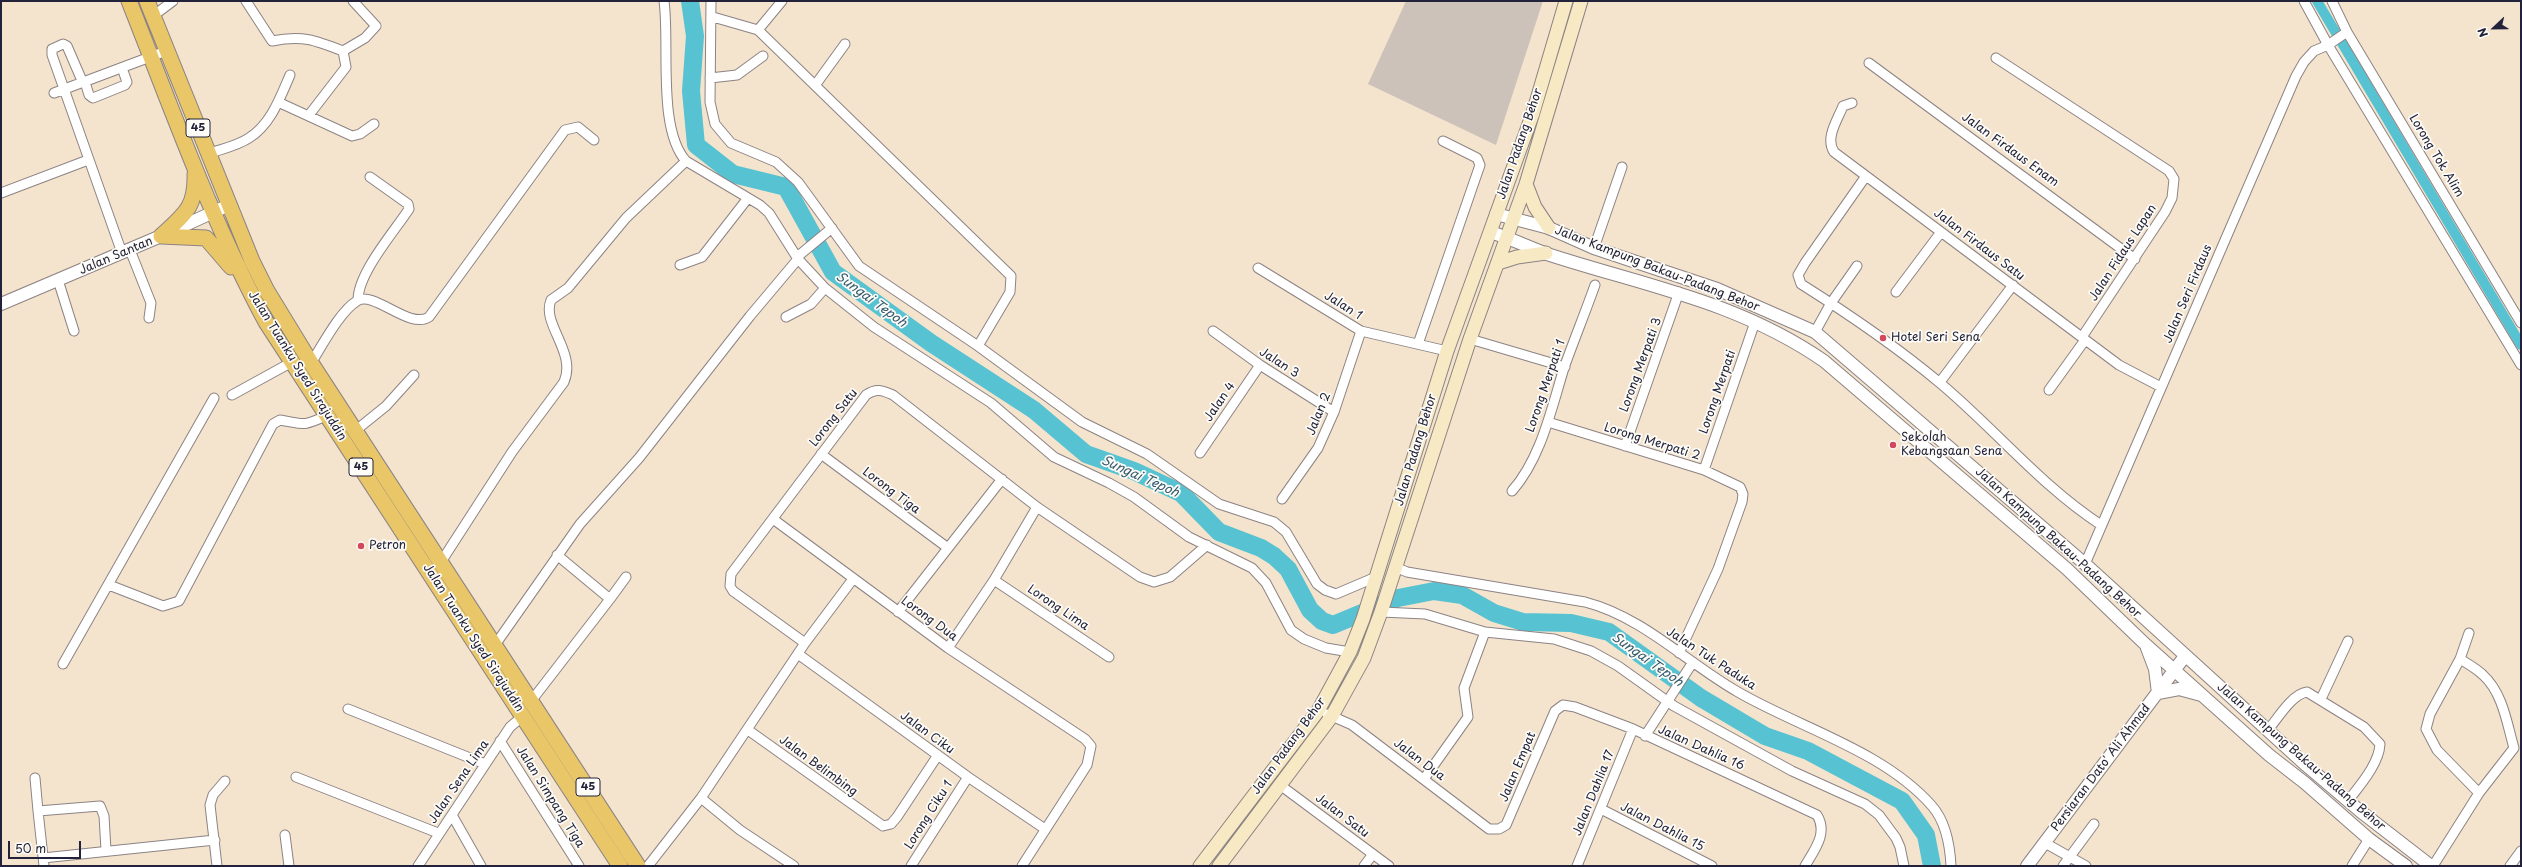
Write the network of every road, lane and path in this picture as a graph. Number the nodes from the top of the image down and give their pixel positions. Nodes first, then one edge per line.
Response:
1 (129, 1) edge
2 (147, 1) edge
3 (173, 1) edge
4 (246, 1) edge
5 (353, 1) edge
6 (664, 1) edge
7 (711, 1) edge
8 (782, 1) edge
9 (1566, 1) edge
10 (1581, 1) edge
11 (2304, 1) edge
12 (2332, 1) edge
13 (153, 16) junction
14 (712, 17) junction
15 (758, 30) junction
16 (2346, 33) junction
17 (845, 44) dead end
18 (2329, 45) junction
19 (166, 51) junction
20 (343, 51) junction
21 (764, 56) dead end
22 (151, 57) junction
23 (1996, 58) dead end
24 (1869, 62) dead end
25 (122, 68) junction
26 (290, 75) dead end
27 (710, 78) junction
28 (84, 82) junction
29 (816, 84) junction
30 (65, 90) junction
31 (54, 93) dead end
32 (278, 102) junction
33 (1852, 103) dead end
34 (309, 115) junction
35 (374, 124) dead end
36 (594, 140) dead end
37 (1443, 141) dead end
38 (208, 154) junction
39 (88, 160) junction
40 (686, 161) junction
41 (194, 164) junction
42 (1622, 167) dead end
43 (1866, 176) junction
44 (370, 177) dead end
45 (1526, 184) junction
46 (1, 193) edge
47 (748, 198) junction
48 (229, 205) junction
49 (213, 212) junction
50 (1496, 214) junction
51 (1513, 219) junction
52 (832, 228) junction
53 (1549, 228) junction
54 (1490, 232) junction
55 (1941, 232) junction
56 (161, 236) junction
57 (1507, 237) junction
58 (1594, 248) junction
59 (126, 251) junction
60 (1546, 253) junction
61 (799, 256) junction
62 (2135, 259) junction
63 (1498, 263) junction
64 (680, 265) dead end
65 (1857, 266) dead end
66 (1258, 268) dead end
67 (58, 280) junction
68 (244, 281) junction
69 (1595, 285) dead end
70 (2012, 285) junction
71 (826, 288) junction
72 (1679, 292) junction
73 (1896, 292) dead end
74 (358, 300) junction
75 (1831, 303) junction
76 (1, 304) edge
77 (786, 317) dead end
78 (149, 318) dead end
79 (1755, 322) junction
80 (2521, 323) edge
81 (74, 331) dead end
82 (1212, 331) dead end
83 (1361, 331) junction
84 (1815, 332) junction
85 (2083, 338) junction
86 (1470, 339) junction
87 (1418, 344) junction
88 (978, 346) junction
89 (2516, 348) edge
90 (1447, 351) junction
91 (292, 362) junction
92 (311, 363) junction
93 (1260, 365) junction
94 (2521, 365) edge
95 (1565, 367) junction
96 (414, 375) dead end
97 (1940, 382) junction
98 (2161, 387) junction
99 (2049, 390) dead end
100 (232, 395) dead end
101 (214, 398) dead end
102 (1334, 412) junction
103 (326, 416) junction
104 (1548, 422) junction
105 (355, 432) junction
106 (1625, 446) junction
107 (1200, 453) dead end
108 (821, 454) junction
109 (1704, 470) junction
110 (376, 476) junction
111 (1002, 479) junction
112 (1512, 492) dead end
113 (1282, 499) dead end
114 (1038, 507) junction
115 (773, 519) junction
116 (2101, 525) junction
117 (1207, 545) junction
118 (948, 548) junction
119 (557, 555) junction
120 (441, 562) junction
121 (2085, 564) junction
122 (1394, 571) junction
123 (626, 577) dead end
124 (853, 579) junction
125 (994, 580) junction
126 (1375, 582) junction
127 (109, 585) junction
128 (610, 598) junction
129 (898, 612) junction
130 (1381, 612) junction
131 (1485, 632) junction
132 (2469, 633) dead end
133 (2348, 641) dead end
134 (805, 643) junction
135 (2145, 644) junction
136 (495, 645) junction
137 (948, 648) junction
138 (1350, 652) junction
139 (1679, 653) junction
140 (798, 654) junction
141 (2185, 656) junction
142 (1109, 657) dead end
143 (2460, 659) junction
144 (1693, 662) junction
145 (64, 664) dead end
146 (2174, 670) junction
147 (2158, 693) junction
148 (2204, 696) junction
149 (2321, 699) junction
150 (1666, 702) junction
151 (534, 704) junction
152 (1563, 705) joint
153 (348, 709) dead end
154 (1318, 711) junction
155 (524, 716) junction
156 (1332, 716) junction
157 (1633, 729) junction
158 (748, 730) junction
159 (2268, 730) junction
160 (1645, 736) junction
161 (500, 741) junction
162 (938, 755) junction
163 (486, 764) junction
164 (296, 777) dead end
165 (968, 777) junction
166 (35, 778) dead end
167 (1424, 779) junction
168 (225, 781) dead end
169 (1280, 785) junction
170 (2479, 792) junction
171 (701, 798) junction
172 (2348, 801) junction
173 (1601, 809) junction
174 (38, 811) junction
175 (452, 815) junction
176 (2094, 824) dead end
177 (1044, 829) junction
178 (1489, 829) joint
179 (438, 833) junction
180 (285, 835) dead end
181 (2369, 839) junction
182 (215, 840) junction
183 (2045, 843) junction
184 (106, 850) junction
185 (2521, 851) edge
186 (1373, 854) junction
187 (2069, 857) junction
188 (43, 862) edge
189 (653, 864) edge
190 (218, 866) edge
191 (289, 866) edge
192 (418, 866) edge
193 (481, 866) edge
194 (579, 866) edge
195 (620, 866) edge
196 (638, 866) edge
197 (794, 866) edge
198 (911, 866) edge
199 (1022, 866) edge
200 (1200, 866) edge
201 (1219, 866) edge
202 (1364, 866) edge
203 (1389, 866) edge
204 (1577, 866) edge
205 (1712, 866) edge
206 (1805, 866) edge
207 (1904, 866) edge
208 (1951, 866) edge
209 (2027, 866) edge
210 (2063, 866) edge
211 (2086, 866) edge
212 (2352, 866) edge
213 (2406, 866) edge
214 (2432, 866) edge
215 (2510, 866) edge

1 - 22 highway, Jalan Tuanku Syed Sirajuddin / 45
2 - 13 highway, Jalan Tuanku Syed Sirajuddin / 45
3 - 13 street
4 - 20 street
5 - 20 street
6 - 40 street
7 - 14 street
8 - 15 street
9 - 50 main road, Jalan Padang Behor
10 - 45 main road, Jalan Padang Behor
11 - 18 street
12 - 16 street, Lorong Tok Alim
13 - 19 highway, Jalan Tuanku Syed Sirajuddin / 45
14 - 15 street
14 - 27 street
15 - 29 street
16 - 18 street, Jalan Seri Firdaus
16 - 80 street, Lorong Tok Alim
17 - 29 street
18 - 89 street
18 - 98 street, Jalan Seri Firdaus
19 - 22 street
19 - 38 highway, Jalan Tuanku Syed Sirajuddin / 45
20 - 34 street
21 - 27 street
22 - 25 street
22 - 41 highway, Jalan Tuanku Syed Sirajuddin / 45
23 - 62 street, Jalan Fidaus Lapan
24 - 62 street, Jalan Firdaus Enam
25 - 28 street
25 - 28 street
26 - 32 street
27 - 52 street
28 - 30 street
28 - 30 street
29 - 88 street
30 - 31 street
30 - 39 street
32 - 34 street
32 - 38 street
33 - 43 street, Jalan Firdaus Satu
34 - 35 street
36 - 74 street
37 - 87 street
38 - 48 highway, Jalan Tuanku Syed Sirajuddin / 45
39 - 46 street
39 - 59 street
40 - 47 street
40 - 120 street
41 - 49 highway, Jalan Tuanku Syed Sirajuddin / 45
41 - 56 highway
42 - 58 street
43 - 55 street, Jalan Firdaus Satu
43 - 75 street
44 - 74 street
45 - 51 main road, Jalan Padang Behor
45 - 53 main road
47 - 61 street
47 - 64 street
48 - 49 street, Jalan Santan
48 - 92 highway, Jalan Tuanku Syed Sirajuddin / 45
49 - 56 street, Jalan Santan
49 - 68 highway, Jalan Tuanku Syed Sirajuddin / 45
50 - 51 street, Jalan Kampung Bakau-Padang Behor
50 - 54 main road, Jalan Padang Behor
51 - 53 street, Jalan Kampung Bakau-Padang Behor
51 - 57 main road, Jalan Padang Behor
52 - 61 street
52 - 88 street
53 - 58 street, Jalan Kampung Bakau-Padang Behor
54 - 57 street, Jalan Kampung Bakau-Padang Behor
54 - 90 main road, Jalan Padang Behor
55 - 70 street, Jalan Firdaus Satu
55 - 73 street
56 - 59 street, Jalan Santan
56 - 68 highway
57 - 60 street, Jalan Kampung Bakau-Padang Behor
57 - 63 main road, Jalan Padang Behor
58 - 84 street, Jalan Kampung Bakau-Padang Behor
59 - 67 street, Jalan Santan
59 - 78 street
60 - 63 main road
60 - 72 street, Jalan Kampung Bakau-Padang Behor
61 - 71 street
61 - 119 street
62 - 85 street, Jalan Fidaus Lapan
63 - 86 main road, Jalan Padang Behor
65 - 75 street
66 - 83 street, Jalan 1
67 - 76 street, Jalan Santan
67 - 81 street
68 - 91 highway, Jalan Tuanku Syed Sirajuddin / 45
69 - 95 street, Lorong Merpati 1
70 - 85 street, Jalan Firdaus Satu
70 - 97 street
71 - 77 street
71 - 117 street
72 - 79 street, Jalan Kampung Bakau-Padang Behor
72 - 106 street, Lorong Merpati 3
74 - 92 street
75 - 84 street
75 - 97 street
79 - 109 street, Lorong Merpati
79 - 135 street, Jalan Kampung Bakau-Padang Behor
82 - 93 street, Jalan 3
83 - 87 street, Jalan 1
83 - 102 street, Jalan 2
84 - 121 street, Jalan Kampung Bakau-Padang Behor
85 - 98 street, Jalan Firdaus Satu
85 - 99 street, Jalan Fidaus Lapan
86 - 95 street
86 - 122 main road, Jalan Padang Behor
87 - 90 street, Jalan 1
88 - 126 street
89 - 94 street
90 - 126 main road, Jalan Padang Behor
91 - 100 street
91 - 103 highway, Jalan Tuanku Syed Sirajuddin / 45
92 - 105 highway, Jalan Tuanku Syed Sirajuddin / 45
93 - 102 street, Jalan 3
93 - 107 street, Jalan 4
95 - 104 street, Lorong Merpati 1
96 - 105 street
97 - 116 street
98 - 116 street, Jalan Seri Firdaus
101 - 127 street
102 - 113 street, Jalan 2
103 - 110 highway, Jalan Tuanku Syed Sirajuddin / 45
103 - 127 street
104 - 106 street, Lorong Merpati 2
104 - 112 street, Lorong Merpati 1
105 - 110 highway, Jalan Tuanku Syed Sirajuddin / 45
106 - 109 street, Lorong Merpati 2
108 - 111 street, Lorong Satu
108 - 115 street, Lorong Satu
108 - 118 street, Lorong Tiga
109 - 139 street, Lorong Merpati 2
110 - 120 highway, Jalan Tuanku Syed Sirajuddin / 45
110 - 155 highway, Jalan Tuanku Syed Sirajuddin / 45
111 - 114 street, Lorong Satu
111 - 118 street
114 - 117 street, Lorong Satu
114 - 125 street
115 - 124 street, Lorong Dua
115 - 134 street, Lorong Satu
116 - 121 street, Jalan Seri Firdaus
117 - 138 street
118 - 129 street
119 - 128 street
119 - 136 street
120 - 136 highway, Jalan Tuanku Syed Sirajuddin / 45
121 - 141 street, Jalan Kampung Bakau-Padang Behor
122 - 130 main road, Jalan Padang Behor
122 - 139 street, Jalan Tuk Paduka
123 - 128 street
124 - 129 street, Lorong Dua
124 - 134 street
125 - 137 street
125 - 142 street, Lorong Lima
126 - 138 main road, Jalan Padang Behor
127 - 145 street
128 - 151 street
129 - 137 street, Lorong Dua
130 - 131 street
130 - 156 main road, Jalan Padang Behor
131 - 150 street
131 - 167 street
132 - 143 street
133 - 149 street
134 - 140 street
135 - 146 street, Jalan Kampung Bakau-Padang Behor
135 - 147 street
136 - 151 highway, Jalan Tuanku Syed Sirajuddin / 45
137 - 177 street, Lorong Dua
138 - 154 main road, Jalan Padang Behor
139 - 144 street, Jalan Tuk Paduka
140 - 158 street
140 - 162 street, Jalan Ciku
141 - 146 street, Persiaran Dato' Ali Ahmad
141 - 159 street, Jalan Kampung Bakau-Padang Behor
143 - 170 street
143 - 170 street
144 - 150 street
144 - 208 street, Jalan Tuk Paduka
146 - 147 street, Persiaran Dato' Ali Ahmad
146 - 148 street, Jalan Kampung Bakau-Padang Behor
147 - 148 street
147 - 183 street, Persiaran Dato' Ali Ahmad
148 - 181 street, Jalan Kampung Bakau-Padang Behor
149 - 159 street
149 - 172 street
150 - 160 street
150 - 207 street
151 - 155 highway
151 - 196 highway, Jalan Tuanku Syed Sirajuddin / 45
152 - 157 street, Jalan Dahlia 16
152 - 178 street, Jalan Empat
153 - 163 street
154 - 156 street, Jalan Dua
154 - 200 main road, Jalan Padang Behor
155 - 161 street, Jalan Sena Lima
155 - 195 highway, Jalan Tuanku Syed Sirajuddin / 45
156 - 167 street, Jalan Dua
156 - 169 main road, Jalan Padang Behor
157 - 160 street, Jalan Dahlia 16
157 - 173 street, Jalan Dahlia 17
158 - 162 street, Jalan Belimbing
158 - 171 street
159 - 172 street, Jalan Kampung Bakau-Padang Behor
160 - 206 street, Jalan Dahlia 16
161 - 163 street, Jalan Sena Lima
161 - 194 street, Jalan Simpang Tiga
162 - 165 street, Jalan Ciku
163 - 175 street, Jalan Sena Lima
164 - 179 street
165 - 177 street, Jalan Ciku
165 - 198 street, Lorong Ciku 1
166 - 174 street
167 - 178 street, Jalan Dua
168 - 182 street
169 - 186 street, Jalan Satu
169 - 201 main road, Jalan Padang Behor
170 - 214 street
171 - 189 street
171 - 197 street
172 - 214 street, Jalan Kampung Bakau-Padang Behor
173 - 204 street, Jalan Dahlia 17
173 - 205 street, Jalan Dahlia 15
174 - 184 street
174 - 188 street
175 - 179 street, Jalan Sena Lima
175 - 193 street
176 - 187 street
177 - 199 street
179 - 192 street, Jalan Sena Lima
180 - 191 street
181 - 212 street
181 - 213 street, Jalan Kampung Bakau-Padang Behor
182 - 184 street
182 - 190 street
183 - 187 street
183 - 209 street, Persiaran Dato' Ali Ahmad
184 - 188 street
185 - 215 street
186 - 202 street
186 - 203 street, Jalan Satu
187 - 210 street
187 - 211 street

